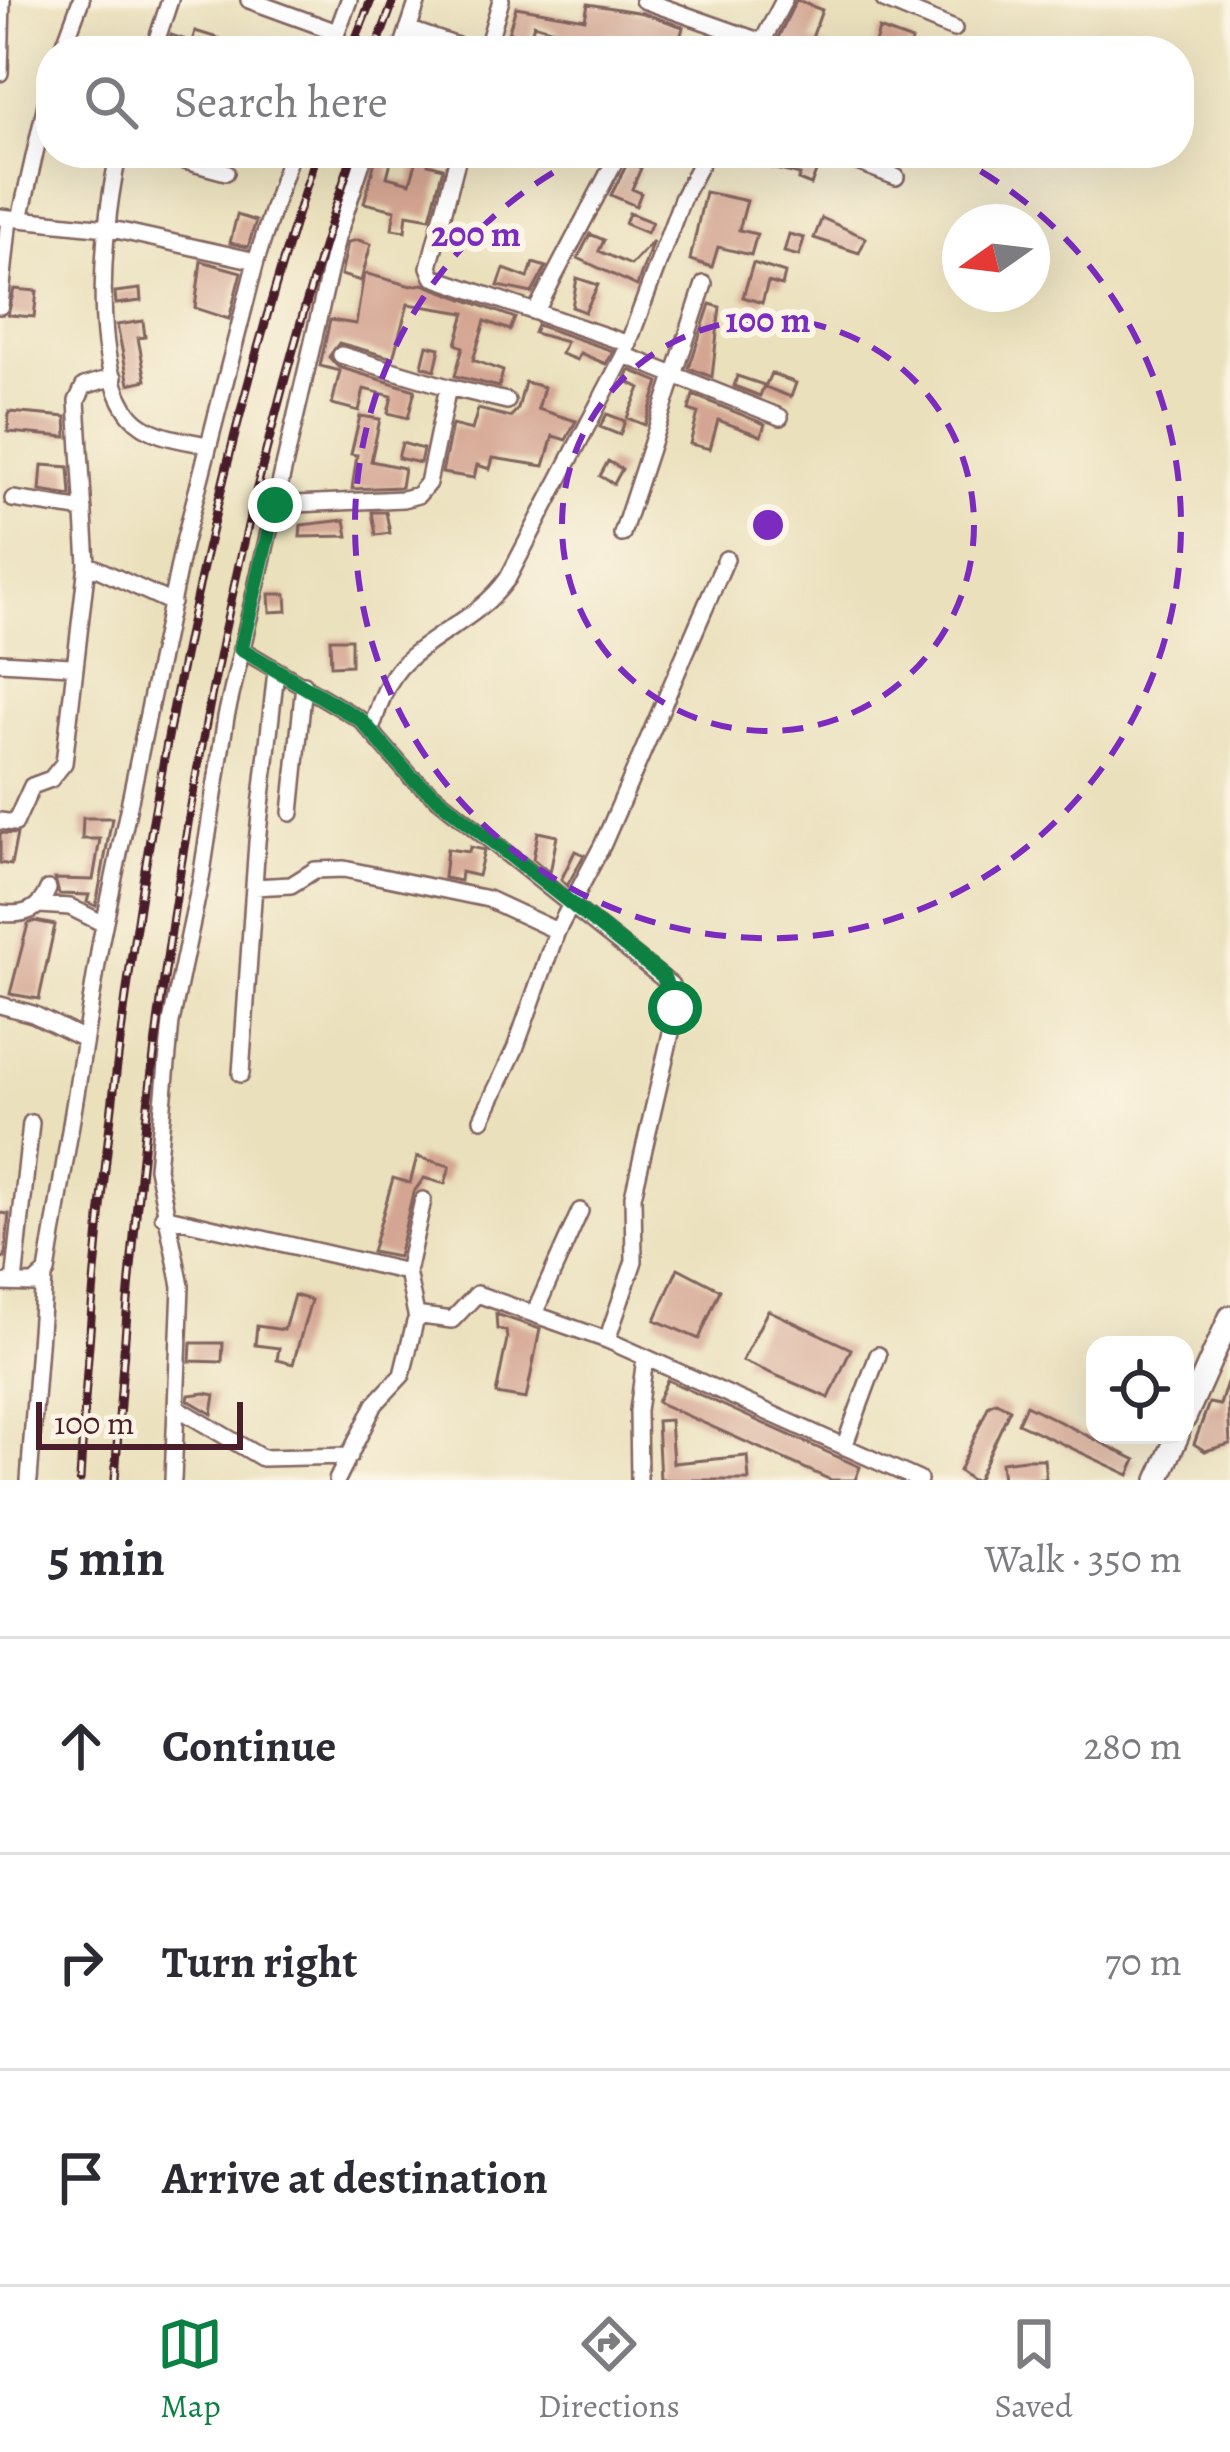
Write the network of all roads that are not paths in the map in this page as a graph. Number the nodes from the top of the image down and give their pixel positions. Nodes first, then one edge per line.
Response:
1 (2, 0) edge
2 (81, 0) edge
3 (170, 0) edge
4 (249, 0) edge
5 (349, 0) edge
6 (418, 0) edge
7 (501, 0) edge
8 (643, 0) edge
9 (784, 0) edge
10 (884, 0) edge
11 (408, 29) junction
12 (955, 29) dead end
13 (338, 32) junction
14 (68, 36) edge
15 (157, 36) edge
16 (336, 36) edge
17 (406, 36) edge
18 (428, 36) edge
19 (490, 36) edge
20 (735, 36) edge
21 (765, 36) edge
22 (0, 73) edge
23 (36, 132) edge
24 (117, 168) edge
25 (211, 168) edge
26 (286, 168) edge
27 (360, 168) edge
28 (455, 168) edge
29 (611, 168) edge
30 (698, 168) edge
31 (873, 168) edge
32 (226, 172) dead end
33 (896, 177) dead end
34 (10, 218) edge
35 (107, 228) junction
36 (256, 261) junction
37 (704, 284) dead end
38 (0, 306) edge
39 (536, 311) junction
40 (627, 350) junction
41 (341, 355) dead end
42 (114, 377) junction
43 (677, 379) junction
44 (448, 387) junction
45 (507, 401) dead end
46 (780, 417) dead end
47 (208, 445) junction
48 (13, 499) dead end
49 (275, 505) junction
50 (83, 510) junction
51 (622, 534) dead end
52 (727, 560) dead end
53 (87, 565) junction
54 (172, 603) junction
55 (241, 649) junction
56 (0, 662) edge
57 (71, 666) junction
58 (276, 671) junction
59 (304, 684) junction
60 (370, 730) junction
61 (291, 813) dead end
62 (0, 821) edge
63 (254, 887) junction
64 (48, 890) dead end
65 (572, 904) junction
66 (39, 905) junction
67 (0, 913) edge
68 (104, 924) junction
69 (556, 931) junction
70 (0, 1005) edge
71 (83, 1039) junction
72 (241, 1074) dead end
73 (482, 1119) dead end
74 (31, 1123) dead end
75 (423, 1200) dead end
76 (580, 1211) dead end
77 (163, 1216) junction
78 (407, 1272) junction
79 (44, 1278) junction
80 (7, 1283) edge
81 (534, 1314) junction
82 (1230, 1317) edge
83 (418, 1319) junction
84 (607, 1340) junction
85 (878, 1355) dead end
86 (645, 1358) junction
87 (1194, 1398) edge
88 (176, 1407) junction
89 (1174, 1444) edge
90 (844, 1447) junction
91 (350, 1456) junction
92 (29, 1480) edge
93 (172, 1480) edge
94 (337, 1480) edge
95 (639, 1480) edge
96 (919, 1480) edge
97 (1158, 1480) edge

1 - 22 street
2 - 14 street
3 - 15 street
4 - 13 street
5 - 13 street
6 - 11 street
7 - 19 street
8 - 20 street
9 - 21 street
10 - 12 street
11 - 17 street
11 - 18 street
13 - 16 street
23 - 34 street
24 - 35 street
25 - 32 street
26 - 36 street
27 - 49 street
28 - 39 street
29 - 39 street
30 - 40 street
31 - 33 street
34 - 35 street
34 - 38 street
35 - 36 street
35 - 42 street
36 - 47 street
37 - 43 street
39 - 40 street
40 - 43 street
40 - 60 street
41 - 44 street
42 - 47 street
42 - 50 street
43 - 46 street
43 - 51 street
44 - 45 street
44 - 49 street
47 - 54 street
48 - 50 street
49 - 55 street
50 - 53 street
52 - 65 street
53 - 54 street
53 - 57 street
54 - 68 street
55 - 58 street
55 - 77 street
56 - 57 street
57 - 62 street
58 - 59 street
58 - 63 street
59 - 60 street
59 - 61 street
60 - 65 street
63 - 69 street
63 - 72 street
64 - 66 street
65 - 69 street
65 - 84 street
66 - 67 street
66 - 68 street
68 - 71 street
69 - 73 street
70 - 71 street
71 - 79 street
74 - 80 street
75 - 78 street
76 - 81 street
77 - 78 street
77 - 88 street
78 - 83 street
79 - 80 street
79 - 92 street
81 - 83 street
81 - 84 street
82 - 87 street
83 - 91 street
84 - 86 street
85 - 90 street
86 - 90 street
86 - 95 street
88 - 91 street
88 - 93 street
89 - 97 street
90 - 96 street
91 - 94 street

